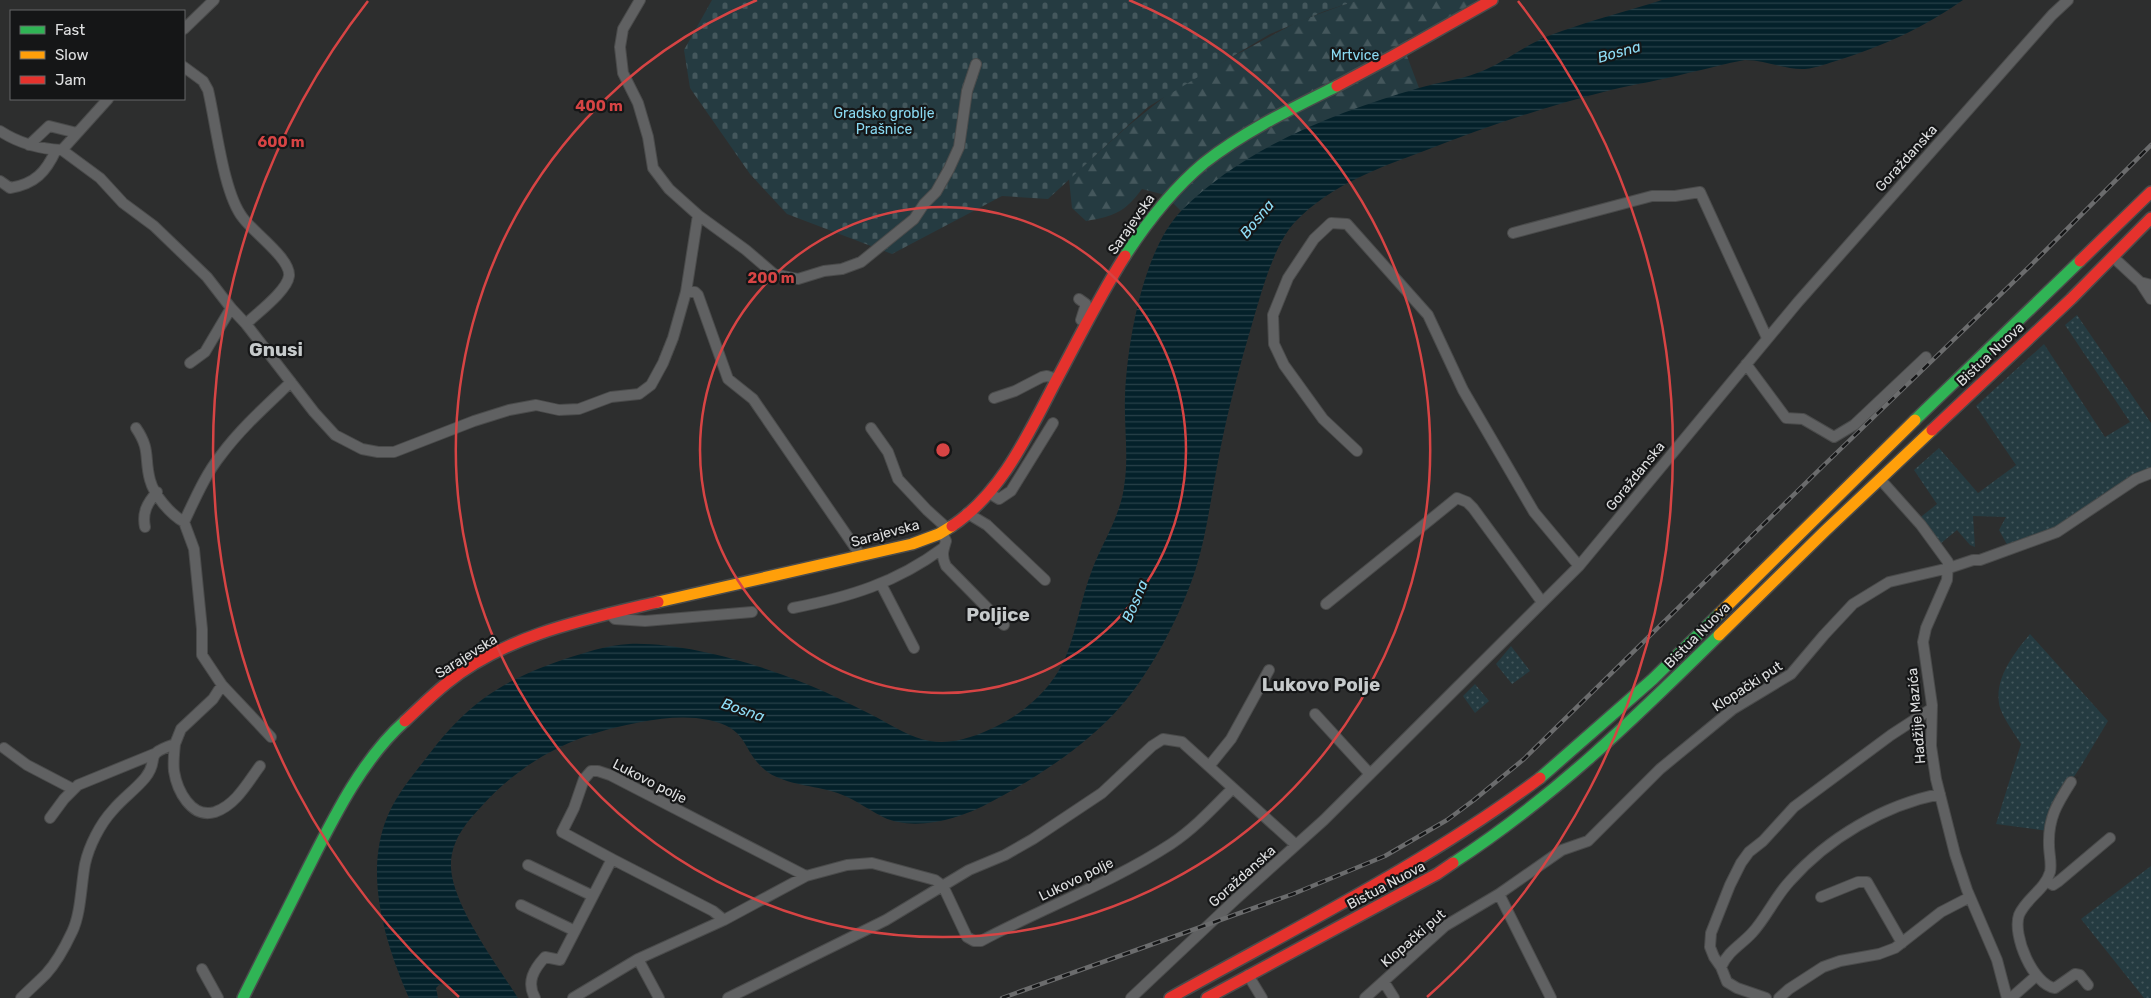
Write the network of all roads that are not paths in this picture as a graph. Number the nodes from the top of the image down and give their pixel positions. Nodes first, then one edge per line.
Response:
1 (214, 0) edge
2 (640, 0) edge
3 (1492, 0) edge
4 (2068, 0) edge
5 (185, 28) edge
6 (976, 64) dead end
7 (185, 69) edge
8 (107, 100) edge
9 (0, 132) edge
10 (77, 133) junction
11 (29, 145) junction
12 (59, 150) junction
13 (0, 181) edge
14 (2151, 192) edge
15 (698, 215) junction
16 (2151, 218) edge
17 (1513, 233) dead end
18 (2113, 257) junction
19 (2140, 282) junction
20 (2151, 285) edge
21 (686, 292) junction
22 (2151, 298) edge
23 (1079, 299) dead end
24 (231, 308) junction
25 (246, 324) junction
26 (1084, 329) junction
27 (1767, 338) junction
28 (1926, 357) dead end
29 (190, 362) dead end
30 (1746, 364) junction
31 (1057, 379) junction
32 (290, 382) junction
33 (994, 398) dead end
34 (1053, 423) dead end
35 (136, 428) dead end
36 (871, 428) dead end
37 (1356, 451) dead end
38 (2151, 473) edge
39 (1880, 479) junction
40 (157, 492) junction
41 (989, 493) junction
42 (967, 513) junction
43 (184, 522) junction
44 (145, 528) dead end
45 (945, 531) junction
46 (942, 548) junction
47 (861, 556) junction
48 (1579, 566) junction
49 (1949, 568) junction
50 (1045, 580) dead end
51 (880, 584) junction
52 (1542, 602) junction
53 (1326, 604) dead end
54 (793, 608) dead end
55 (752, 612) dead end
56 (609, 613) junction
57 (1004, 625) dead end
58 (914, 648) dead end
59 (1269, 670) dead end
60 (222, 685) junction
61 (1931, 709) junction
62 (1315, 714) dead end
63 (271, 737) dead end
64 (175, 744) junction
65 (4, 748) dead end
66 (154, 754) junction
67 (1210, 765) junction
68 (260, 766) dead end
69 (1370, 774) junction
70 (2071, 782) dead end
71 (1234, 788) junction
72 (73, 789) junction
73 (1940, 794) junction
74 (50, 818) dead end
75 (2110, 838) dead end
76 (1296, 845) junction
77 (612, 859) junction
78 (528, 865) dead end
79 (806, 876) junction
80 (2046, 881) junction
81 (943, 886) junction
82 (1499, 894) junction
83 (593, 896) junction
84 (1970, 897) junction
85 (1821, 898) dead end
86 (521, 904) dead end
87 (724, 920) junction
88 (575, 931) junction
89 (1902, 943) junction
90 (638, 960) junction
91 (1721, 967) junction
92 (202, 968) dead end
93 (1248, 976) junction
94 (2036, 976) junction
95 (1384, 982) junction
96 (2088, 985) dead end
97 (21, 998) edge
98 (218, 998) edge
99 (243, 998) edge
100 (535, 998) edge
101 (573, 998) edge
102 (659, 998) edge
103 (728, 998) edge
104 (1131, 998) edge
105 (1170, 998) edge
106 (1207, 998) edge
107 (1262, 998) edge
108 (1365, 998) edge
109 (1394, 998) edge
110 (1551, 998) edge
111 (1766, 998) edge
112 (1779, 998) edge
113 (2007, 998) edge
114 (2011, 998) edge

1 - 5 street
2 - 15 street
3 - 26 main road, Sarajevska
4 - 27 street, Goraždanska
6 - 15 street
7 - 25 street
8 - 10 street
9 - 11 street
10 - 11 street
10 - 12 street
11 - 12 street
12 - 13 street
12 - 24 street
14 - 105 main road
15 - 21 street
16 - 18 main road, Bistua Nuova
17 - 27 street
18 - 19 street
18 - 39 main road, Bistua Nuova
19 - 20 street
19 - 22 street
21 - 32 street
21 - 47 street
23 - 26 street
24 - 25 street
24 - 29 street
25 - 32 street
26 - 31 main road, Sarajevska
27 - 30 street, Goraždanska
28 - 30 street
30 - 48 street, Goraždanska
31 - 33 street
31 - 41 main road, Sarajevska
32 - 43 street
34 - 41 street
35 - 40 street
36 - 45 street
37 - 48 street
38 - 49 street, Klopački put
39 - 49 street
39 - 93 main road, Bistua Nuova
40 - 43 street
40 - 44 street
41 - 42 main road, Sarajevska
42 - 45 main road, Sarajevska
42 - 50 street
43 - 60 street
45 - 46 street
45 - 47 main road, Sarajevska
46 - 51 street
46 - 57 street
47 - 56 main road, Sarajevska
48 - 52 street, Goraždanska
49 - 61 street, Hadžije Mazića
49 - 82 street, Klopački put
51 - 54 street
51 - 58 street
52 - 53 street
52 - 69 street, Goraždanska
55 - 56 street
56 - 99 main road, Sarajevska
59 - 67 street
60 - 63 street
60 - 64 street
61 - 73 street, Hadžije Mazića
61 - 91 street
62 - 69 street
64 - 66 street
64 - 68 street
65 - 72 street
66 - 72 street
66 - 97 street
67 - 71 street
67 - 81 street
69 - 76 street, Goraždanska
70 - 80 street
71 - 76 street
71 - 81 street, Lukovo polje
72 - 74 street
73 - 84 street, Hadžije Mazića
73 - 91 street
75 - 80 street
76 - 104 street, Goraždanska
77 - 79 street, Lukovo polje
77 - 83 street
77 - 87 street, Lukovo polje
78 - 83 street
79 - 81 street
79 - 87 street
80 - 94 street
81 - 103 street
82 - 95 street, Klopački put
82 - 110 street
83 - 88 street
84 - 89 street
84 - 113 street, Hadžije Mazića
85 - 89 street
86 - 88 street
87 - 90 street
88 - 100 street
89 - 112 street
90 - 101 street
90 - 102 street
91 - 111 street
92 - 98 street
93 - 106 main road, Bistua Nuova
93 - 107 street
94 - 96 street
94 - 114 street
95 - 108 street, Klopački put
95 - 109 street

